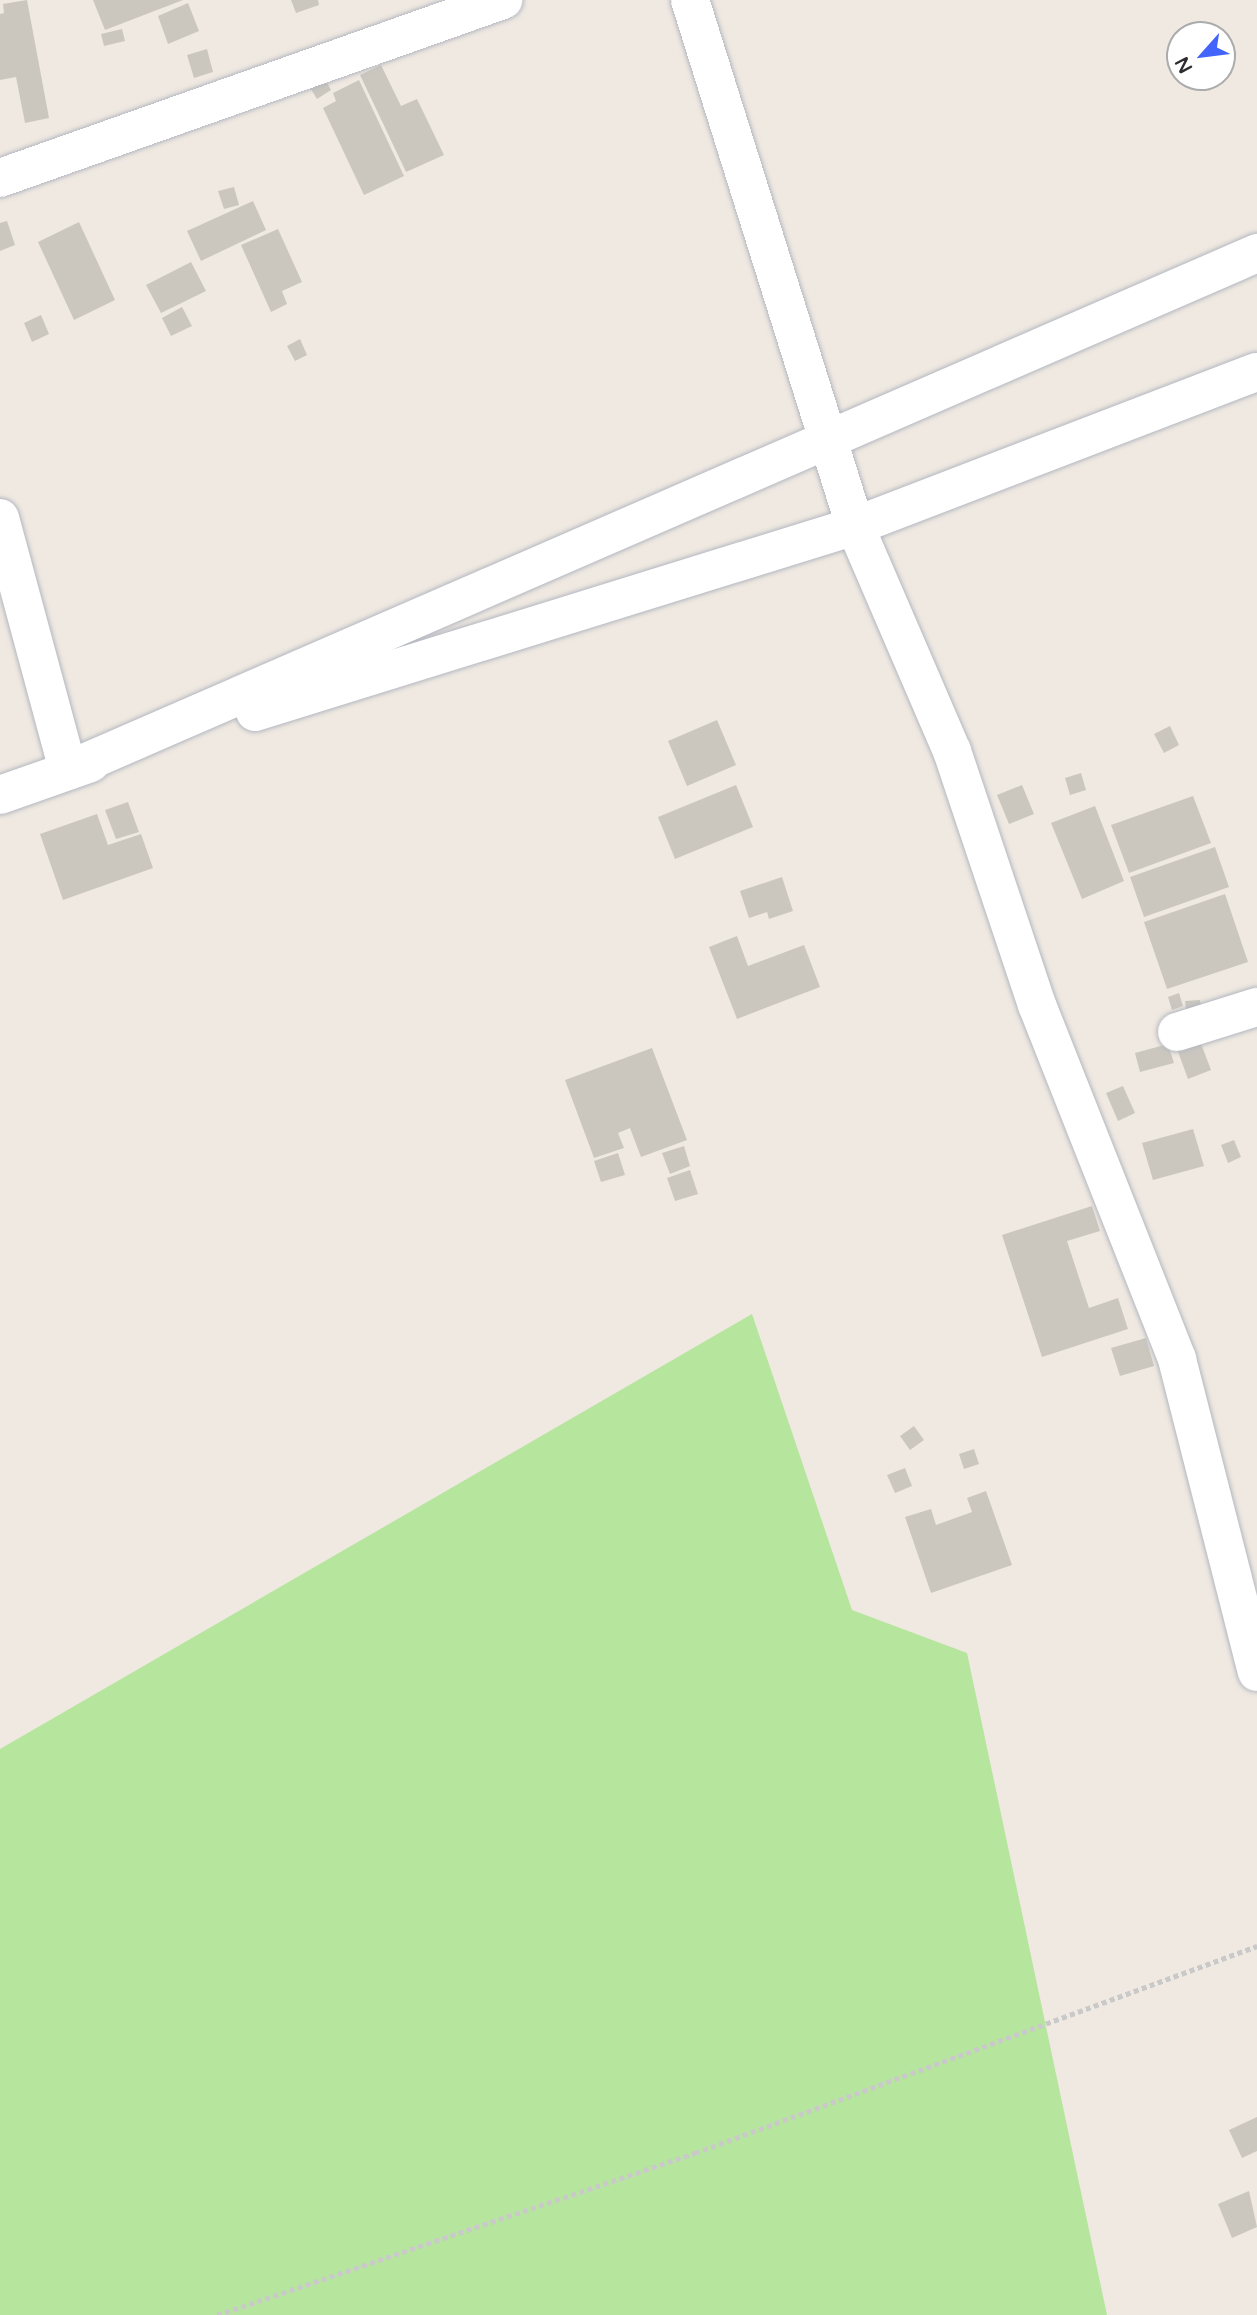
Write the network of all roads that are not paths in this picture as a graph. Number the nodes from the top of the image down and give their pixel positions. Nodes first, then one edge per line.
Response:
1 (503, 0) edge
2 (690, 0) edge
3 (0, 178) edge
4 (1257, 253) edge
5 (1257, 372) edge
6 (0, 518) edge
7 (855, 526) junction
8 (68, 770) junction
9 (0, 795) edge
10 (1257, 1007) edge
11 (1177, 1031) dead end
12 (1257, 1672) edge

1 - 3 street
2 - 7 street
4 - 8 street
5 - 7 street
6 - 8 street
7 - 8 street
7 - 12 street
8 - 9 street
10 - 11 street

